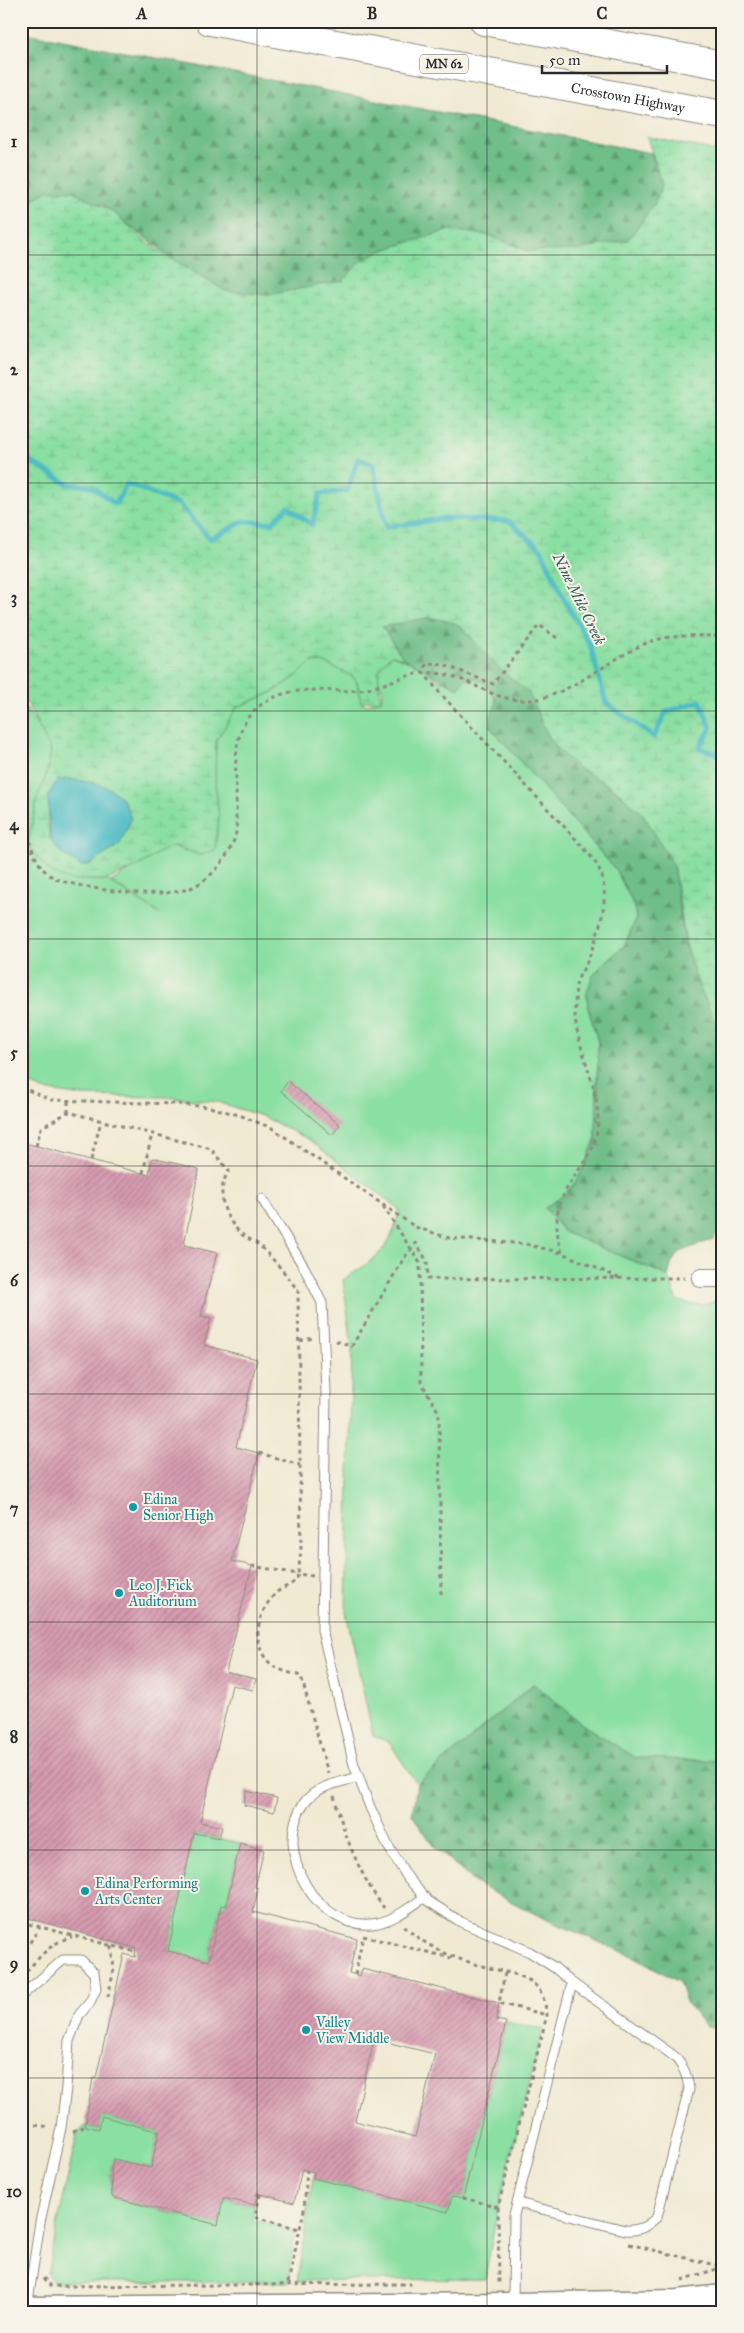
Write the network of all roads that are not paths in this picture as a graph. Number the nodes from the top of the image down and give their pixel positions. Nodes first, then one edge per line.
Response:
1 (210, 21) edge
2 (484, 21) edge
3 (552, 34) junction
4 (723, 50) edge
5 (723, 65) edge
6 (679, 107) junction
7 (723, 115) edge
8 (723, 120) edge
9 (262, 1199) dead end
10 (700, 1278) road end
11 (723, 1278) edge
12 (359, 1777) junction
13 (425, 1897) junction
14 (572, 1983) junction
15 (21, 1996) edge
16 (518, 2203) junction
17 (513, 2294) junction
18 (723, 2296) edge
19 (24, 2308) edge

1 - 6 highway, Crosstown Highway / MN 62
2 - 3 highway
3 - 4 highway
3 - 5 highway
6 - 7 highway, Crosstown Highway / MN 62
6 - 8 highway
9 - 12 lane
10 - 11 street
12 - 13 lane
12 - 13 lane
13 - 14 lane
14 - 16 lane
14 - 16 lane
15 - 19 lane
16 - 17 lane
17 - 18 street
17 - 19 street

